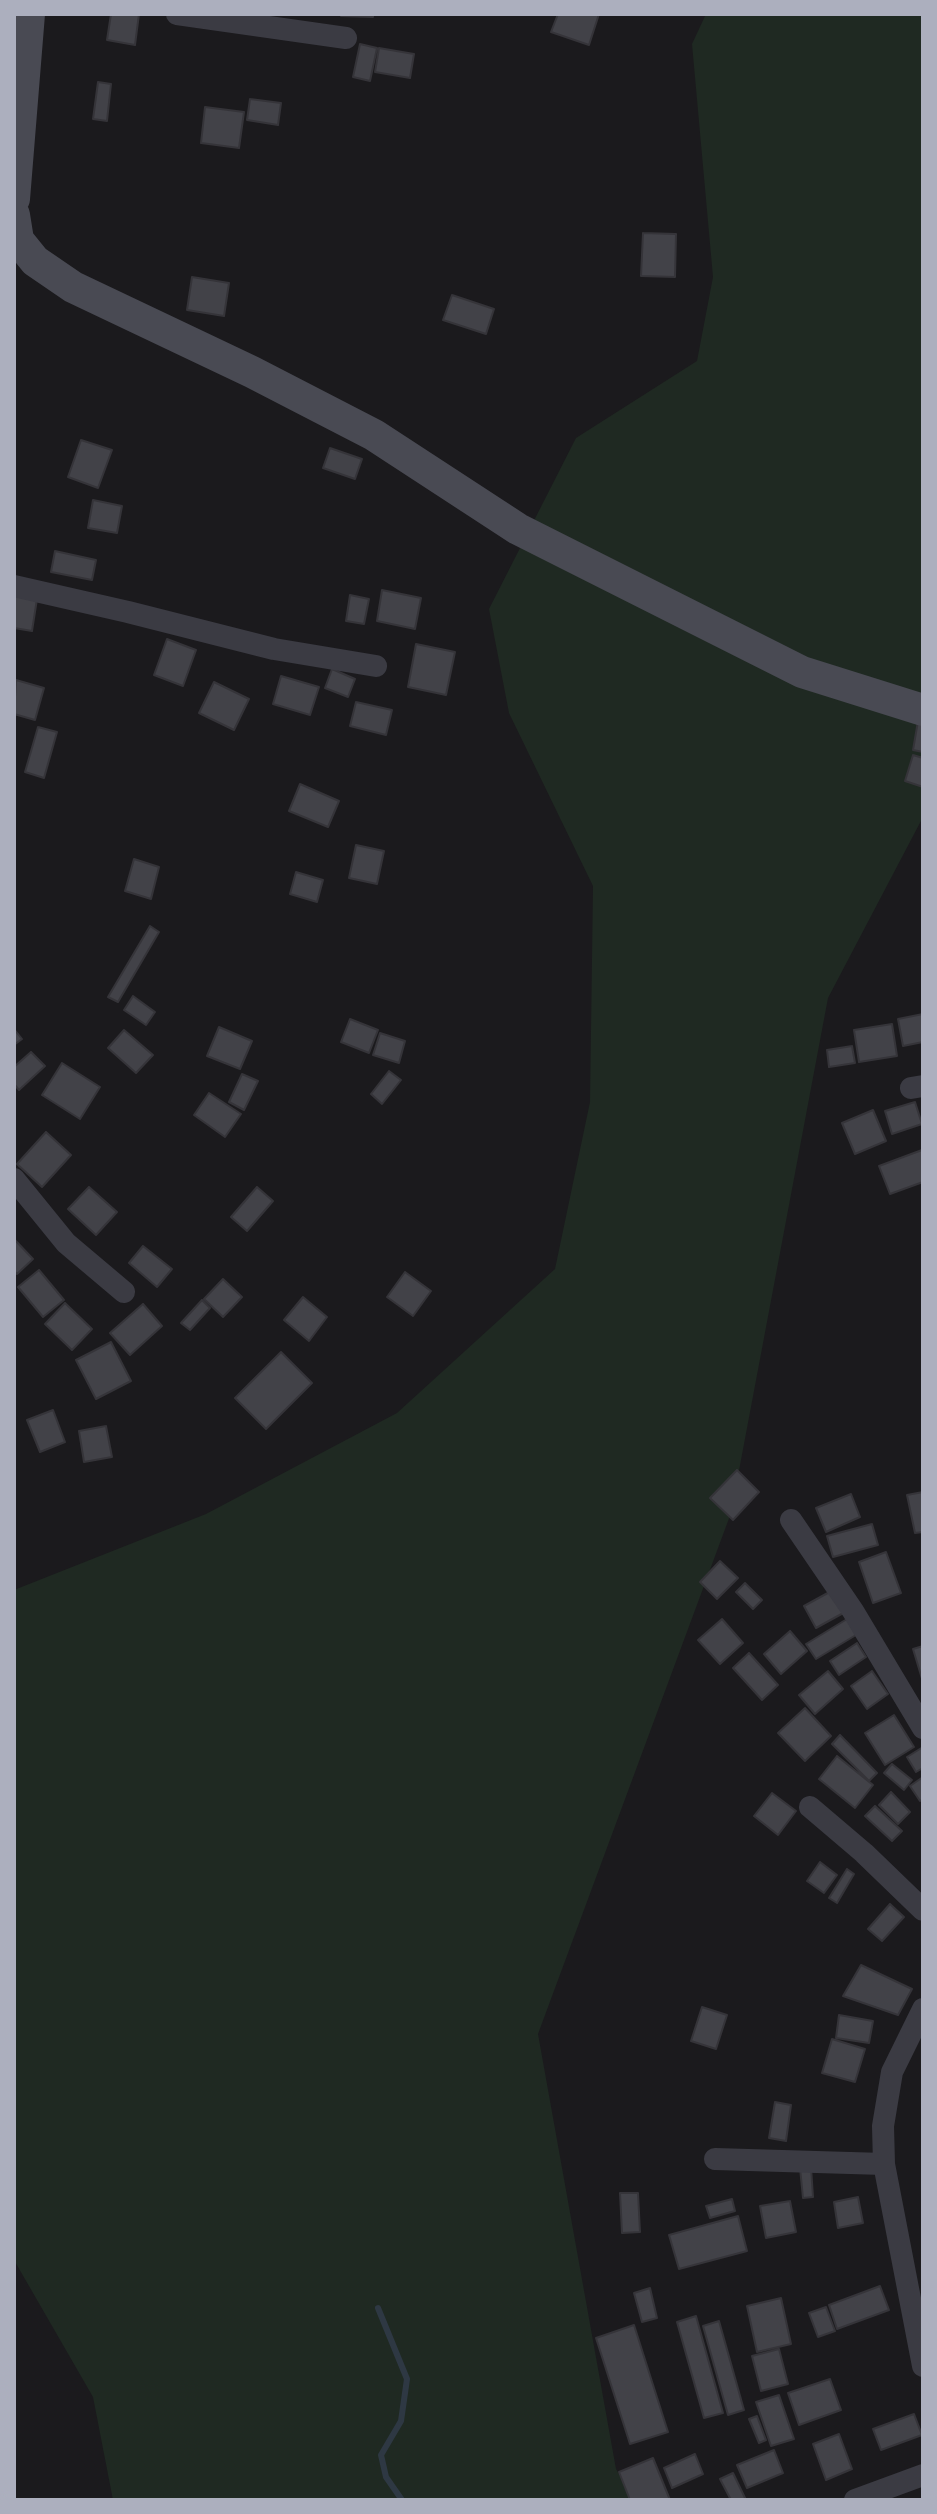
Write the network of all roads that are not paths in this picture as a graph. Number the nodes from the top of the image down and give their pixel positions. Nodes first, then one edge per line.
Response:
1 (29, 14) edge
2 (177, 14) edge
3 (346, 38) dead end
4 (14, 199) edge
5 (15, 235) edge
6 (14, 586) edge
7 (376, 666) dead end
8 (923, 710) edge
9 (14, 1179) edge
10 (124, 1292) dead end
11 (791, 1520) dead end
12 (923, 1728) edge
13 (810, 1807) dead end
14 (923, 1910) edge
15 (923, 2009) edge
16 (715, 2159) dead end
17 (884, 2164) junction
18 (923, 2366) edge
19 (923, 2475) edge
20 (855, 2500) edge

1 - 4 street
2 - 3 street
5 - 8 street
6 - 7 street
9 - 10 street
11 - 12 street
13 - 14 street
15 - 17 street
16 - 17 street
17 - 18 street
19 - 20 street

